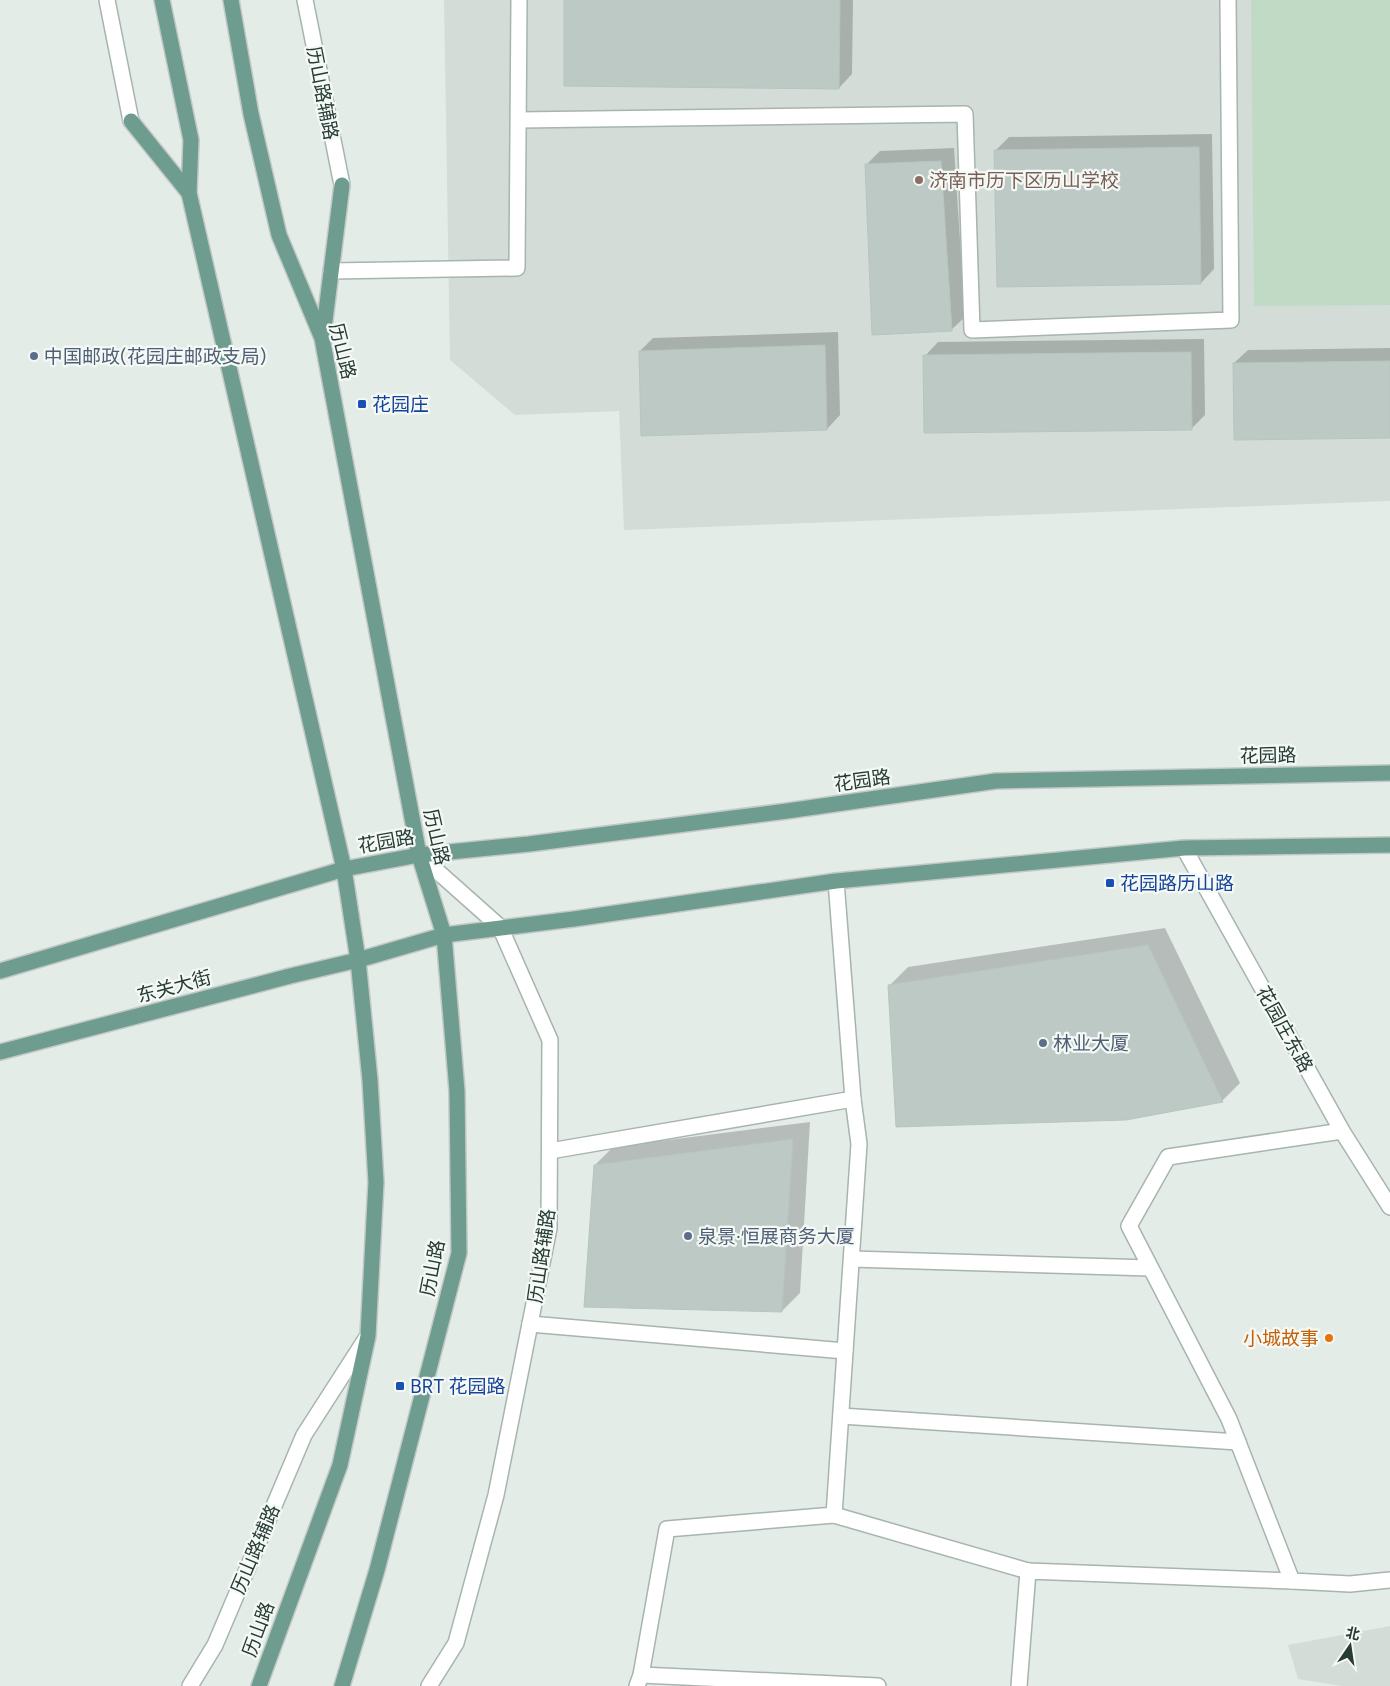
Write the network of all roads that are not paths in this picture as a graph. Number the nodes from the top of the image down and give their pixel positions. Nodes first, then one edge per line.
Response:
1 (107, 0) edge
2 (162, 0) edge
3 (231, 0) edge
4 (305, 0) edge
5 (519, 0) edge
6 (1228, 0) edge
7 (519, 120) junction
8 (132, 121) joint
9 (342, 185) joint
10 (189, 193) junction
11 (331, 271) junction
12 (322, 338) junction
13 (1390, 773) edge
14 (1390, 845) edge
15 (1184, 848) junction
16 (419, 855) junction
17 (344, 869) junction
18 (836, 881) junction
19 (500, 928) junction
20 (444, 935) junction
21 (358, 960) junction
22 (0, 971) edge
23 (0, 1052) edge
24 (853, 1098) junction
25 (1342, 1131) junction
26 (550, 1151) junction
27 (1390, 1207) edge
28 (852, 1259) junction
29 (1150, 1268) junction
30 (530, 1324) junction
31 (368, 1336) junction
32 (845, 1351) junction
33 (841, 1416) junction
34 (1238, 1442) junction
35 (834, 1515) junction
36 (1028, 1571) junction
37 (1390, 1580) edge
38 (1292, 1581) junction
39 (639, 1680) edge
40 (190, 1686) edge
41 (258, 1686) edge
42 (342, 1686) edge
43 (429, 1686) edge
44 (878, 1686) edge
45 (1019, 1686) edge

1 - 8 street
2 - 10 main road, 历山路
3 - 12 main road, 历山路
4 - 9 street, 历山路辅路
5 - 7 street
6 - 7 street
7 - 11 street
8 - 10 main road
9 - 11 main road
10 - 17 main road, 历山路
11 - 12 main road
12 - 16 main road, 历山路
13 - 16 main road, 花园路
14 - 15 main road
15 - 18 main road
15 - 25 street, 花园庄东路
16 - 17 main road, 花园路
16 - 19 street, 历山路辅路
16 - 20 main road, 历山路
17 - 21 main road, 历山路
17 - 22 main road
18 - 19 main road
18 - 24 street
19 - 20 main road
19 - 26 street, 历山路辅路
20 - 21 main road
20 - 42 main road, 历山路
21 - 23 main road, 东关大街
21 - 31 main road, 历山路
24 - 26 street
24 - 28 street
25 - 27 street, 花园庄东路
25 - 29 street
26 - 30 street, 历山路辅路
28 - 29 street
28 - 32 street
29 - 34 street
30 - 32 street
30 - 43 street, 历山路辅路
31 - 40 street, 历山路辅路
31 - 41 main road, 历山路
32 - 33 street
33 - 34 street
33 - 35 street
34 - 38 street
35 - 36 street
35 - 39 street
36 - 38 street
36 - 45 street
37 - 38 street
39 - 44 street

